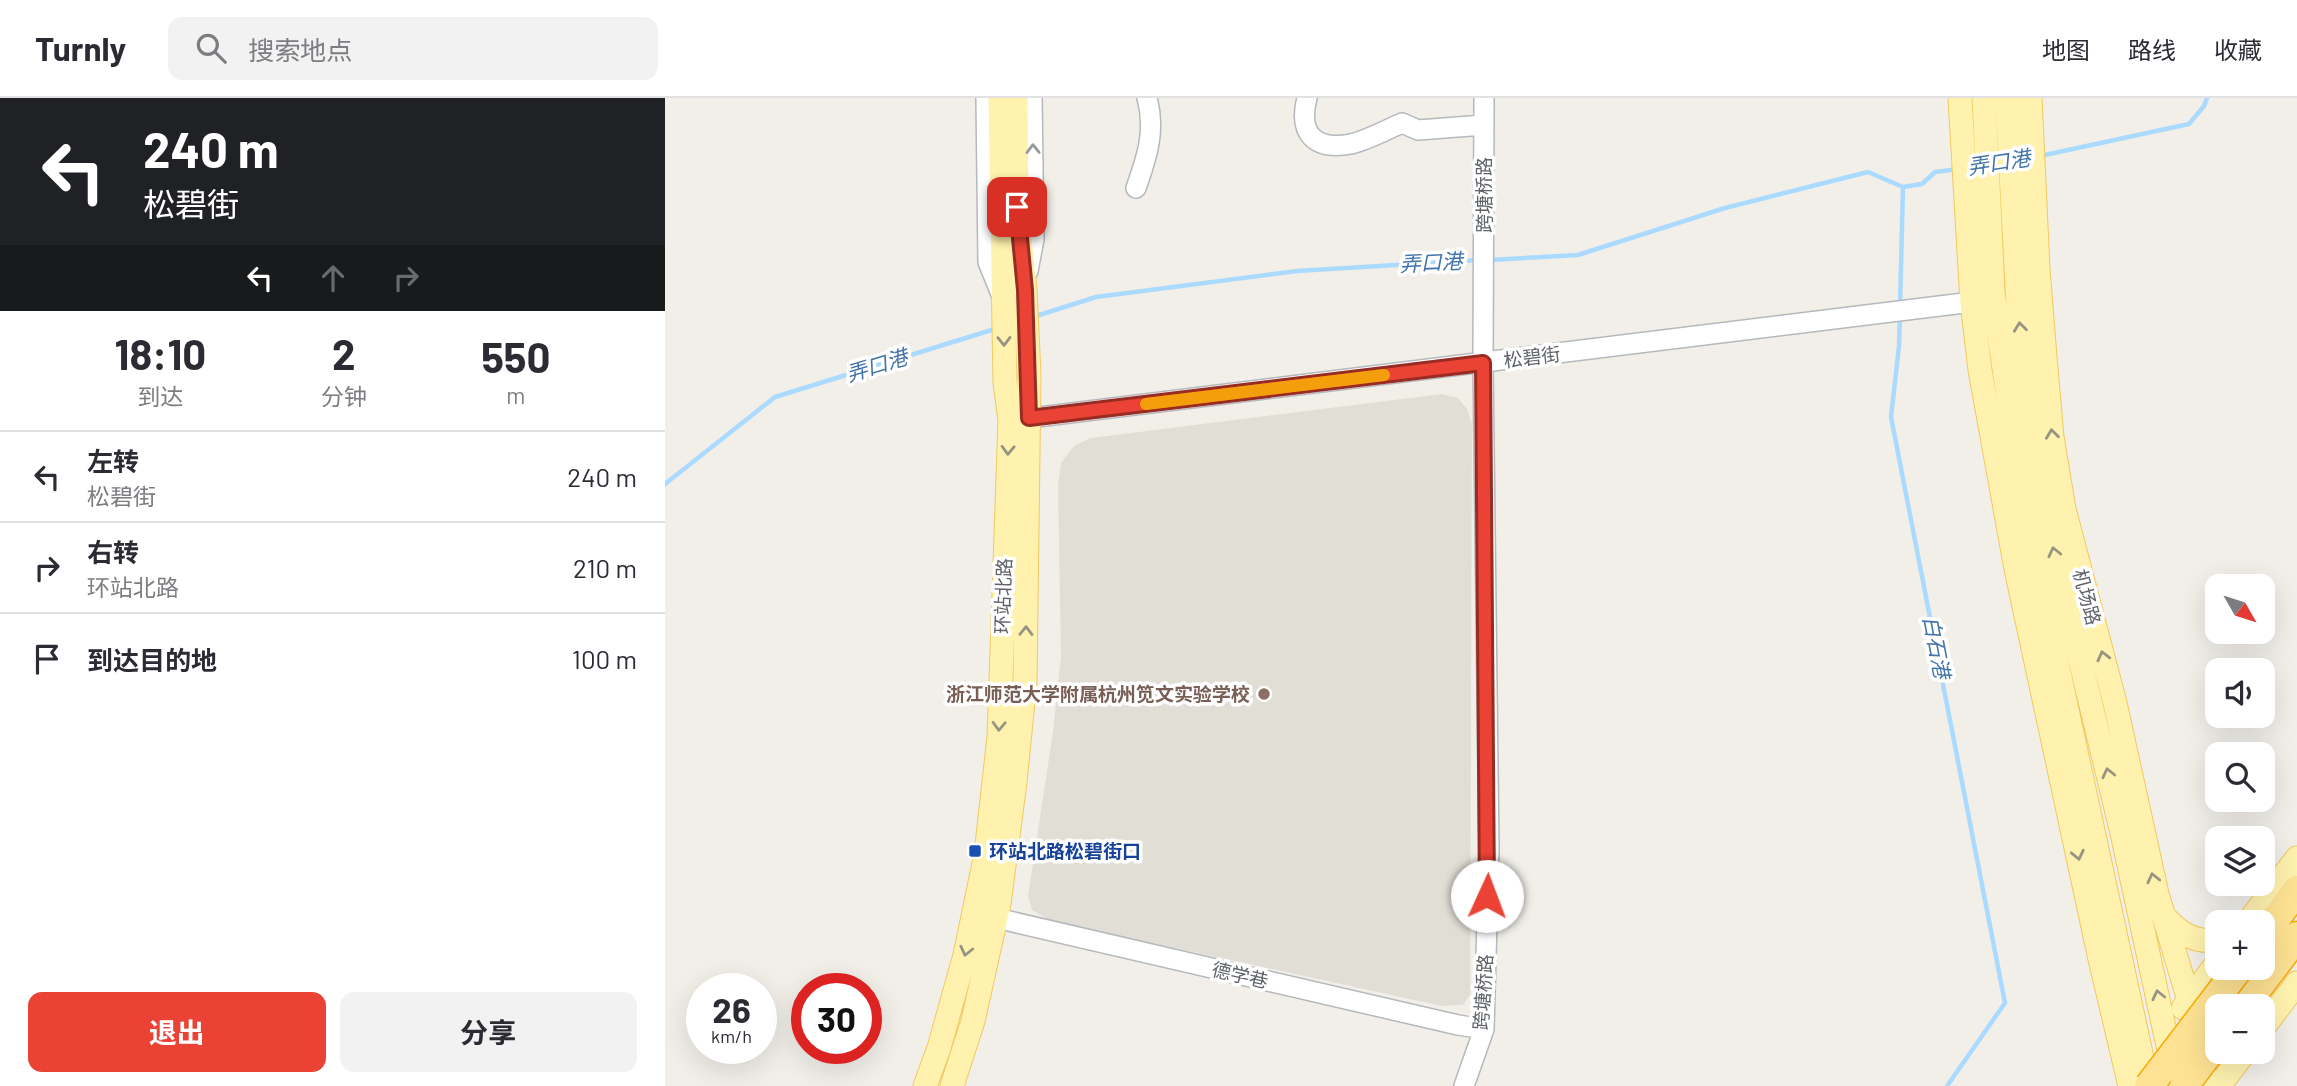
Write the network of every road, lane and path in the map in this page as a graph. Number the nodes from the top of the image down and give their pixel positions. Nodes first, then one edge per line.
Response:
1 (986, 98) edge
2 (1000, 98) edge
3 (1016, 98) edge
4 (1032, 98) edge
5 (1147, 98) edge
6 (1307, 98) edge
7 (1485, 98) edge
8 (1960, 98) edge
9 (1984, 98) edge
10 (2007, 98) edge
11 (2030, 98) edge
12 (1484, 125) junction
13 (2021, 131) junction
14 (1136, 188) dead end
15 (1989, 205) junction
16 (2027, 267) junction
17 (1025, 290) junction
18 (1003, 300) junction
19 (1972, 302) junction
20 (1483, 363) junction
21 (1019, 419) junction
22 (2056, 709) junction
23 (2135, 796) junction
24 (2122, 834) junction
25 (2297, 858) edge
26 (2297, 890) edge
27 (2257, 910) edge
28 (2164, 916) junction
29 (996, 918) junction
30 (2275, 920) edge
31 (2297, 936) edge
32 (2205, 940) edge
33 (2205, 979) edge
34 (2228, 980) edge
35 (2297, 983) edge
36 (2253, 994) edge
37 (2189, 1000) junction
38 (2275, 1012) edge
39 (1485, 1029) junction
40 (2166, 1030) junction
41 (2143, 1058) junction
42 (2205, 1058) edge
43 (2236, 1064) edge
44 (2136, 1084) edge
45 (925, 1086) edge
46 (952, 1086) edge
47 (1464, 1086) edge
48 (2175, 1086) edge
49 (2184, 1086) edge
50 (2207, 1086) edge
51 (2220, 1086) edge

1 - 18 street
2 - 18 main road, 环站北路
3 - 17 main road, 环站北路
17 -> 4 street
5 - 14 street
6 - 12 street
7 - 12 street, 跨塘桥路
8 - 15 main road, 机场路
9 - 15 main road, 机场路
10 - 13 main road, 机场路
11 - 13 main road, 机场路
12 - 20 street, 跨塘桥路
13 - 15 main road, 机场路
13 - 16 main road, 机场路
15 - 16 main road, 机场路
15 - 19 main road, 机场路
15 - 22 main road, 机场路
23 -> 16 main road, 机场路
24 -> 16 main road, 机场路
17 - 21 main road, 环站北路
18 -> 21 main road, 环站北路
19 - 20 street, 松碧街
19 - 22 main road, 机场路
20 - 21 street, 松碧街
20 - 39 street, 跨塘桥路
29 -> 21 main road, 环站北路
21 -> 45 main road, 环站北路
22 - 41 main road, 机场路
22 -> 44 main road, 机场路
23 - 24 main road
28 -> 23 main road, 机场路
40 -> 24 main road, 机场路
25 - 27 main road
26 - 30 highway
28 - 32 main road
28 - 37 main road, 机场路
29 - 39 street, 德学巷
29 - 46 main road, 环站北路
31 - 36 highway
33 - 37 main road
34 - 44 highway, bridge
35 - 38 main road
37 - 40 main road
37 - 50 main road, 机场路
39 - 47 street, 跨塘桥路
40 - 41 main road
40 - 48 main road, 机场路
41 - 44 main road, 机场路
42 - 49 highway, bridge
43 - 51 main road

